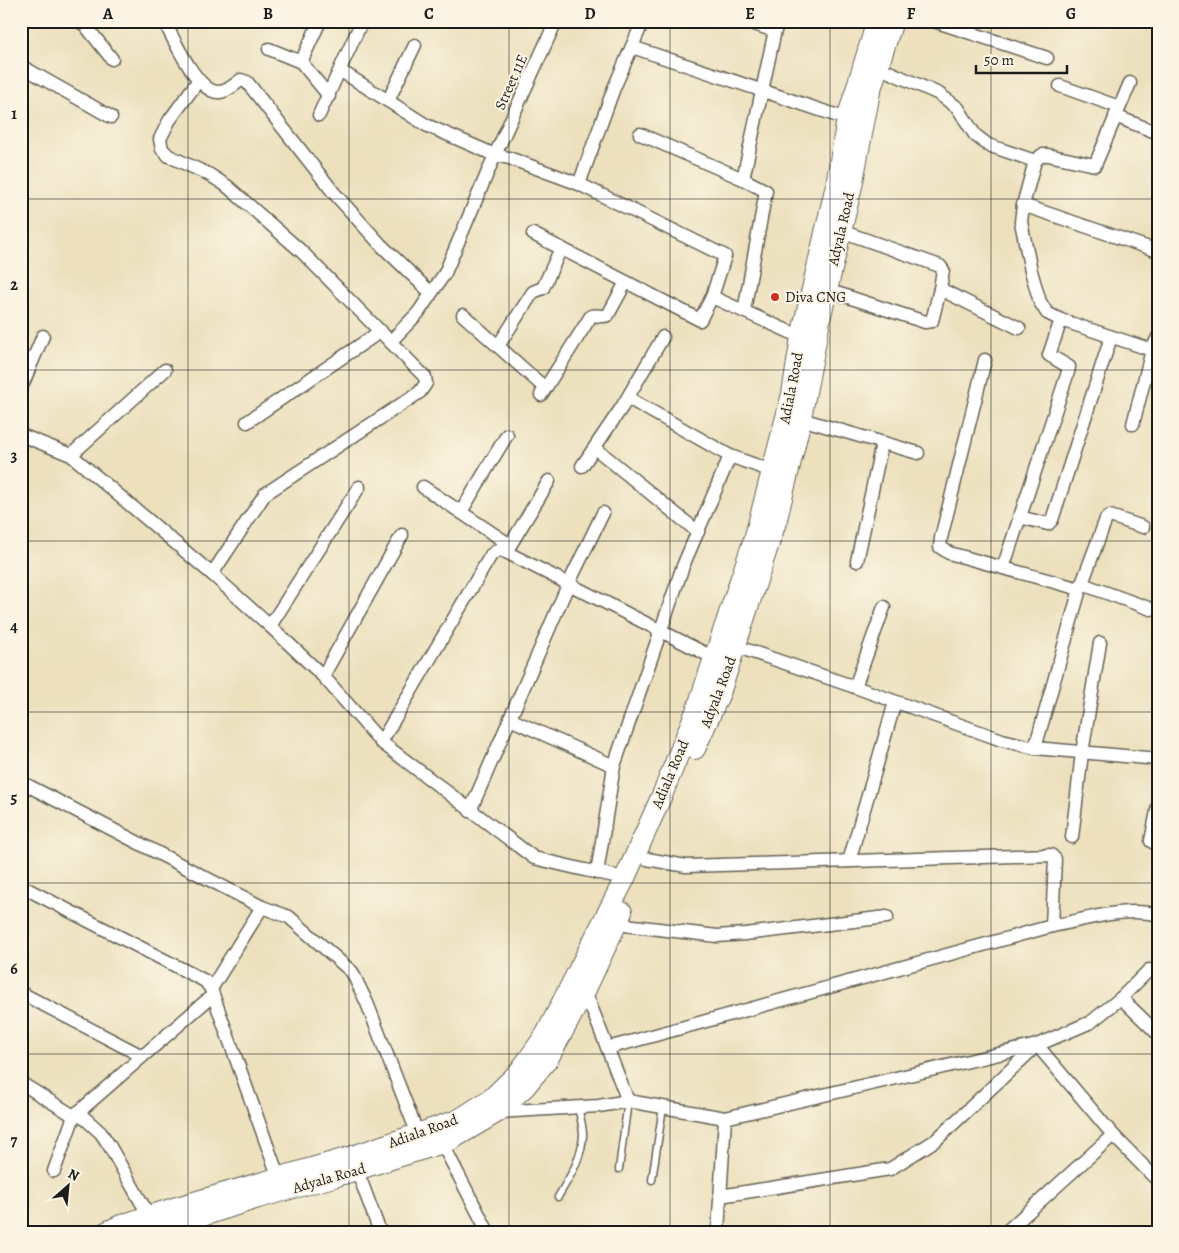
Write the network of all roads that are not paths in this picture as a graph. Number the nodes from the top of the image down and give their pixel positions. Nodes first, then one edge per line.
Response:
1 (78, 21) edge
2 (164, 21) edge
3 (320, 21) edge
4 (362, 21) edge
5 (556, 21) edge
6 (643, 21) edge
7 (745, 21) edge
8 (877, 21) edge
9 (892, 21) edge
10 (934, 21) edge
11 (776, 26) edge
12 (415, 45) dead end
13 (632, 47) junction
14 (269, 49) dead end
15 (1047, 58) dead end
16 (112, 59) dead end
17 (301, 62) junction
18 (22, 66) edge
19 (878, 67) junction
20 (341, 71) junction
21 (198, 81) junction
22 (1130, 83) dead end
23 (1060, 86) dead end
24 (762, 90) junction
25 (329, 96) junction
26 (388, 101) junction
27 (1117, 112) junction
28 (319, 115) dead end
29 (111, 117) dead end
30 (847, 119) junction
31 (1158, 133) edge
32 (640, 134) dead end
33 (494, 155) junction
34 (1035, 161) junction
35 (743, 179) junction
36 (579, 184) junction
37 (1023, 205) junction
38 (841, 231) junction
39 (533, 234) dead end
40 (561, 248) junction
41 (1158, 251) edge
42 (626, 282) junction
43 (940, 289) junction
44 (827, 290) junction
45 (432, 293) junction
46 (712, 297) junction
47 (744, 311) junction
48 (464, 315) dead end
49 (1061, 320) junction
50 (1019, 328) dead end
51 (381, 331) junction
52 (43, 336) dead end
53 (663, 337) dead end
54 (1111, 337) junction
55 (1158, 337) edge
56 (801, 338) junction
57 (391, 341) junction
58 (498, 346) junction
59 (1152, 350) junction
60 (985, 360) dead end
61 (165, 370) dead end
62 (21, 388) edge
63 (628, 398) junction
64 (800, 419) junction
65 (247, 422) dead end
66 (1133, 424) dead end
67 (507, 435) dead end
68 (21, 436) edge
69 (882, 443) junction
70 (595, 448) junction
71 (918, 453) dead end
72 (71, 455) junction
73 (730, 456) junction
74 (582, 466) dead end
75 (772, 471) junction
76 (548, 482) dead end
77 (359, 487) dead end
78 (423, 487) dead end
79 (461, 512) junction
80 (603, 513) dead end
81 (1019, 517) junction
82 (1143, 527) dead end
83 (698, 532) junction
84 (402, 535) dead end
85 (508, 549) junction
86 (856, 561) dead end
87 (1003, 568) junction
88 (212, 574) junction
89 (568, 584) junction
90 (1081, 587) junction
91 (884, 607) dead end
92 (1151, 609) dead end
93 (270, 626) junction
94 (662, 630) junction
95 (1100, 643) dead end
96 (736, 646) junction
97 (714, 658) junction
98 (323, 676) junction
99 (855, 687) junction
100 (895, 702) junction
101 (510, 720) junction
102 (381, 742) junction
103 (1035, 748) junction
104 (1082, 753) junction
105 (1158, 759) edge
106 (614, 766) junction
107 (21, 782) edge
108 (1158, 806) edge
109 (470, 811) junction
110 (1072, 837) dead end
111 (1158, 845) edge
112 (648, 859) junction
113 (849, 861) junction
114 (597, 873) junction
115 (625, 878) junction
116 (21, 886) edge
117 (262, 907) junction
118 (1158, 915) edge
119 (887, 917) dead end
120 (617, 924) junction
121 (1052, 926) junction
122 (1158, 972) edge
123 (585, 991) junction
124 (212, 992) junction
125 (21, 993) edge
126 (1121, 998) junction
127 (1158, 1034) edge
128 (1037, 1045) junction
129 (608, 1048) junction
130 (142, 1056) junction
131 (21, 1083) edge
132 (628, 1101) junction
133 (663, 1107) junction
134 (578, 1108) junction
135 (498, 1112) junction
136 (76, 1114) junction
137 (725, 1118) junction
138 (1113, 1135) junction
139 (428, 1142) junction
140 (357, 1170) junction
141 (618, 1170) dead end
142 (54, 1171) dead end
143 (652, 1180) dead end
144 (1158, 1181) edge
145 (281, 1184) junction
146 (720, 1196) junction
147 (558, 1197) dead end
148 (151, 1224) edge
149 (200, 1225) edge
150 (106, 1232) edge
151 (380, 1232) edge
152 (488, 1232) edge
153 (718, 1232) edge
154 (1006, 1232) edge

1 - 16 street
2 - 21 street
3 - 17 street
4 - 20 street
5 - 33 street, Street 11E
6 - 13 street
7 - 11 street
8 - 30 main road, Adiala Road
9 - 19 main road, Adyala Road
10 - 15 street
11 - 24 street
12 - 26 street
13 - 24 street
13 - 36 street
14 - 17 street
17 - 25 street
18 - 29 street
19 - 34 street
19 - 38 main road, Adyala Road
20 - 25 street
20 - 26 street
21 - 45 street
21 - 51 street
22 - 27 street
23 - 27 street
24 - 30 street
24 - 35 street
25 - 28 street
26 - 33 street
27 - 31 street
27 - 34 street
30 - 56 main road, Adiala Road
32 - 35 street
33 - 36 street
33 - 45 street, Street 11E
34 - 37 street
35 - 47 street
36 - 46 street
37 - 41 street
37 - 49 street
38 - 43 street
38 - 44 main road, Adyala Road
39 - 40 street
40 - 42 street
40 - 58 street
42 - 46 street
42 - 58 street
43 - 44 street
43 - 50 street
44 - 64 main road, Adyala Road
45 - 57 street, Street 11E
46 - 47 street
47 - 56 street
48 - 58 street
49 - 54 street
49 - 81 street
51 - 57 street
51 - 65 street
52 - 62 street
53 - 63 street
54 - 59 street
54 - 81 street
55 - 59 street
56 - 75 main road, Adiala Road
57 - 88 street
59 - 66 street
60 - 87 street
61 - 72 street
63 - 70 street
63 - 73 street
64 - 69 street
64 - 96 main road, Adyala Road
67 - 79 street
68 - 72 street
69 - 71 street
69 - 86 street
70 - 74 street
70 - 83 street
72 - 88 street
73 - 75 street
73 - 83 street
75 - 97 main road, Adiala Road
76 - 85 street
77 - 93 street
78 - 79 street
79 - 85 street
80 - 89 street
81 - 87 street
82 - 90 street
83 - 94 street
84 - 98 street
85 - 89 street
85 - 102 street
87 - 90 street
88 - 93 street
89 - 94 street
89 - 101 street
90 - 92 street
90 - 103 street
91 - 99 street
93 - 98 street
94 - 97 street
94 - 106 street
95 - 104 street
96 - 99 street
96 - 112 main road, Adyala Road
97 - 115 main road, Adiala Road
98 - 102 street
99 - 100 street
100 - 103 street
100 - 113 street
101 - 106 street
101 - 109 street
102 - 109 street
103 - 104 street
104 - 105 street
104 - 110 street
106 - 114 street
107 - 117 street
108 - 111 street
109 - 114 street
112 - 113 street
112 - 120 main road, Adyala Road
113 - 121 street
114 - 115 street
115 - 139 main road, Adiala Road
116 - 124 street
117 - 124 street
117 - 139 street
118 - 121 street
119 - 120 street
120 - 123 main road, Adyala Road
121 - 129 street
122 - 126 street
123 - 129 street
123 - 135 main road, Adyala Road
124 - 130 street
124 - 145 street
125 - 130 street
126 - 127 street
126 - 128 street
128 - 137 street
128 - 138 street
128 - 146 street
129 - 132 street
130 - 136 street
131 - 136 street
132 - 133 street
132 - 134 street
132 - 141 lane
133 - 137 street
133 - 143 lane
134 - 135 street
134 - 147 lane
135 - 139 main road, Adyala Road
136 - 142 street
136 - 148 street
137 - 146 street
138 - 144 street
138 - 154 street
139 - 140 main road, Adyala Road
139 - 145 main road, Adiala Road
139 - 152 street
140 - 145 main road, Adyala Road
140 - 151 street
145 - 148 main road, Adiala Road
145 - 149 main road, Adyala Road
146 - 153 street
148 - 149 main road, Adyala Road
148 - 150 main road, Adiala Road

